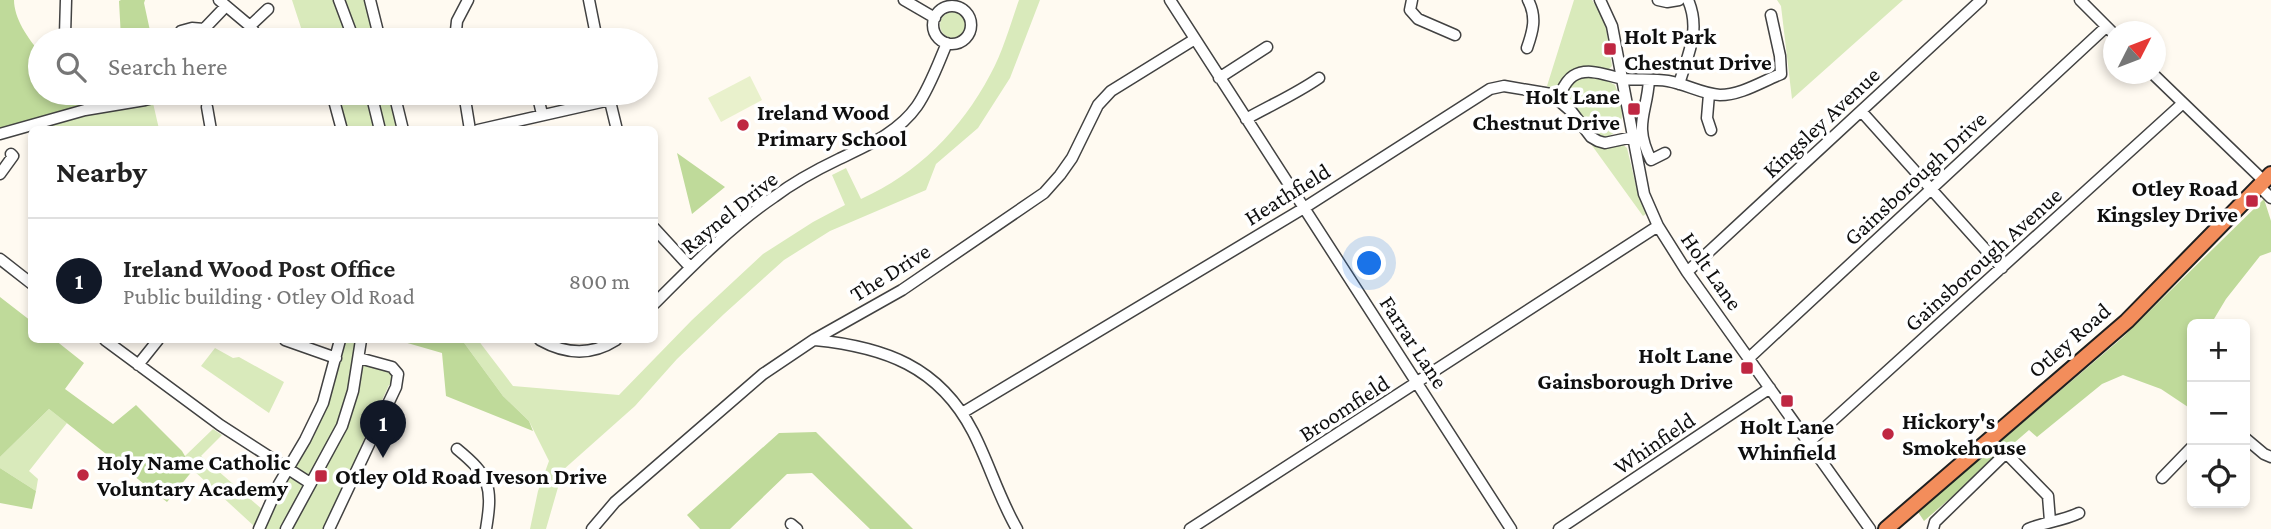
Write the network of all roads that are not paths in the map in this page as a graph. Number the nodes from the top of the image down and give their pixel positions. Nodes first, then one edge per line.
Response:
1 (66, 0) edge
2 (339, 0) edge
3 (370, 0) edge
4 (468, 0) edge
5 (589, 0) edge
6 (904, 0) edge
7 (1170, 0) edge
8 (1412, 0) edge
9 (1528, 0) edge
10 (1600, 0) edge
11 (1658, 0) edge
12 (1679, 0) edge
13 (1688, 0) edge
14 (1981, 0) edge
15 (2080, 0) edge
16 (222, 3) edge
17 (960, 4) edge
18 (268, 9) dead end
19 (1771, 15) dead end
20 (934, 18) junction
21 (2103, 23) edge
22 (250, 26) joint
23 (65, 28) edge
24 (205, 28) edge
25 (350, 28) edge
26 (377, 28) edge
27 (457, 28) edge
28 (595, 28) edge
29 (1455, 35) dead end
30 (2103, 36) edge
31 (1195, 39) junction
32 (947, 43) junction
33 (1267, 47) dead end
34 (1527, 48) dead end
35 (1219, 78) junction
36 (1319, 78) dead end
37 (1622, 79) junction
38 (1649, 80) junction
39 (1679, 84) junction
40 (2163, 84) edge
41 (1709, 94) junction
42 (1558, 98) junction
43 (2183, 103) junction
44 (115, 105) edge
45 (335, 105) edge
46 (375, 105) edge
47 (397, 105) edge
48 (466, 105) edge
49 (540, 105) edge
50 (576, 105) edge
51 (611, 105) edge
52 (206, 107) dead end
53 (1861, 111) junction
54 (542, 114) junction
55 (1246, 119) junction
56 (28, 126) edge
57 (28, 126) edge
58 (210, 126) edge
59 (341, 126) edge
60 (379, 126) edge
61 (402, 126) edge
62 (469, 126) edge
63 (494, 126) edge
64 (616, 126) edge
65 (1711, 130) dead end
66 (0, 134) edge
67 (1633, 137) junction
68 (1664, 153) dead end
69 (11, 154) dead end
70 (0, 174) edge
71 (2265, 180) edge
72 (1931, 189) junction
73 (2271, 198) edge
74 (1304, 208) junction
75 (1658, 226) junction
76 (658, 232) edge
77 (0, 259) edge
78 (690, 267) junction
79 (2002, 268) junction
80 (1687, 272) junction
81 (28, 281) edge
82 (658, 300) edge
83 (848, 320) junction
84 (815, 340) junction
85 (109, 343) edge
86 (156, 343) edge
87 (294, 343) edge
88 (339, 343) edge
89 (361, 343) edge
90 (545, 343) edge
91 (610, 343) edge
92 (848, 344) junction
93 (336, 358) junction
94 (359, 358) junction
95 (1749, 358) junction
96 (138, 365) junction
97 (1418, 383) junction
98 (1770, 388) junction
99 (962, 413) junction
100 (2250, 442) edge
101 (1808, 443) junction
102 (457, 449) dead end
103 (2187, 452) edge
104 (2271, 457) edge
105 (287, 469) junction
106 (2162, 478) dead end
107 (310, 483) junction
108 (2079, 513) dead end
109 (2050, 521) junction
110 (2066, 525) edge
111 (291, 527) edge
112 (259, 529) edge
113 (329, 529) edge
114 (486, 529) edge
115 (592, 529) edge
116 (1017, 529) edge
117 (1189, 529) edge
118 (1511, 529) edge
119 (1559, 529) edge
120 (1870, 529) edge
121 (1886, 529) edge
122 (1933, 529) edge
123 (2028, 529) edge

1 - 23 street
2 - 25 street
3 - 26 street
4 - 27 street
5 - 28 street
6 - 20 street
7 - 31 street, Farrar Lane
8 - 29 street
9 - 34 street
10 - 37 street, Holt Lane
11 - 12 street
13 - 39 street
14 - 53 street, Kingsley Avenue
15 - 21 street
16 - 22 street
16 - 24 street
17 - 20 street, Raynel Drive
17 - 32 street, Raynel Drive
18 - 22 street
19 - 41 street
20 - 32 street
30 - 72 street, Gainsborough Drive
31 - 35 street, Farrar Lane
31 - 83 street, The Drive
32 - 78 street, Raynel Drive
33 - 35 street
35 - 55 street, Farrar Lane
36 - 55 street
37 - 38 street
37 - 42 street
37 - 67 street, Holt Lane
38 - 39 street
38 - 68 street
39 - 41 street
40 - 43 street
41 - 65 street
42 - 67 street
42 - 74 street, Heathfield
43 - 71 street
43 - 79 street, Gainsborough Avenue
44 - 57 street
45 - 59 street
46 - 60 street
47 - 61 street
48 - 62 street
49 - 54 street
50 - 54 street
51 - 64 street
52 - 58 street
53 - 72 street
53 - 80 street, Kingsley Avenue
54 - 63 street
55 - 74 street, Farrar Lane
56 - 66 street
67 - 75 street, Holt Lane
69 - 70 street
71 - 73 street
71 - 121 highway, Otley Road
72 - 79 street
72 - 95 street, Gainsborough Drive
74 - 97 street, Farrar Lane
74 - 99 street, Heathfield
75 - 80 street, Holt Lane
75 - 97 street, Broomfield
76 - 78 street
77 - 81 street
78 - 82 street, Raynel Drive
79 - 101 street, Gainsborough Avenue
80 - 95 street, Holt Lane
83 - 84 street, The Drive
83 - 92 street
84 - 92 street
84 - 115 street, The Drive
85 - 96 street
86 - 96 street
87 - 93 street
88 - 93 street
89 - 94 street
90 - 91 street
92 - 99 street
93 - 105 street
94 - 107 street
94 - 113 street
95 - 98 street, Holt Lane
96 - 105 street
97 - 117 street, Broomfield
97 - 118 street, Farrar Lane
98 - 101 street, Holt Lane
98 - 119 street, Whinfield
99 - 116 street
100 - 104 street
101 - 120 street, Holt Lane
102 - 114 street
103 - 106 street
105 - 107 street
105 - 112 street
107 - 111 street
108 - 110 street
109 - 110 street
109 - 122 street
109 - 123 street

